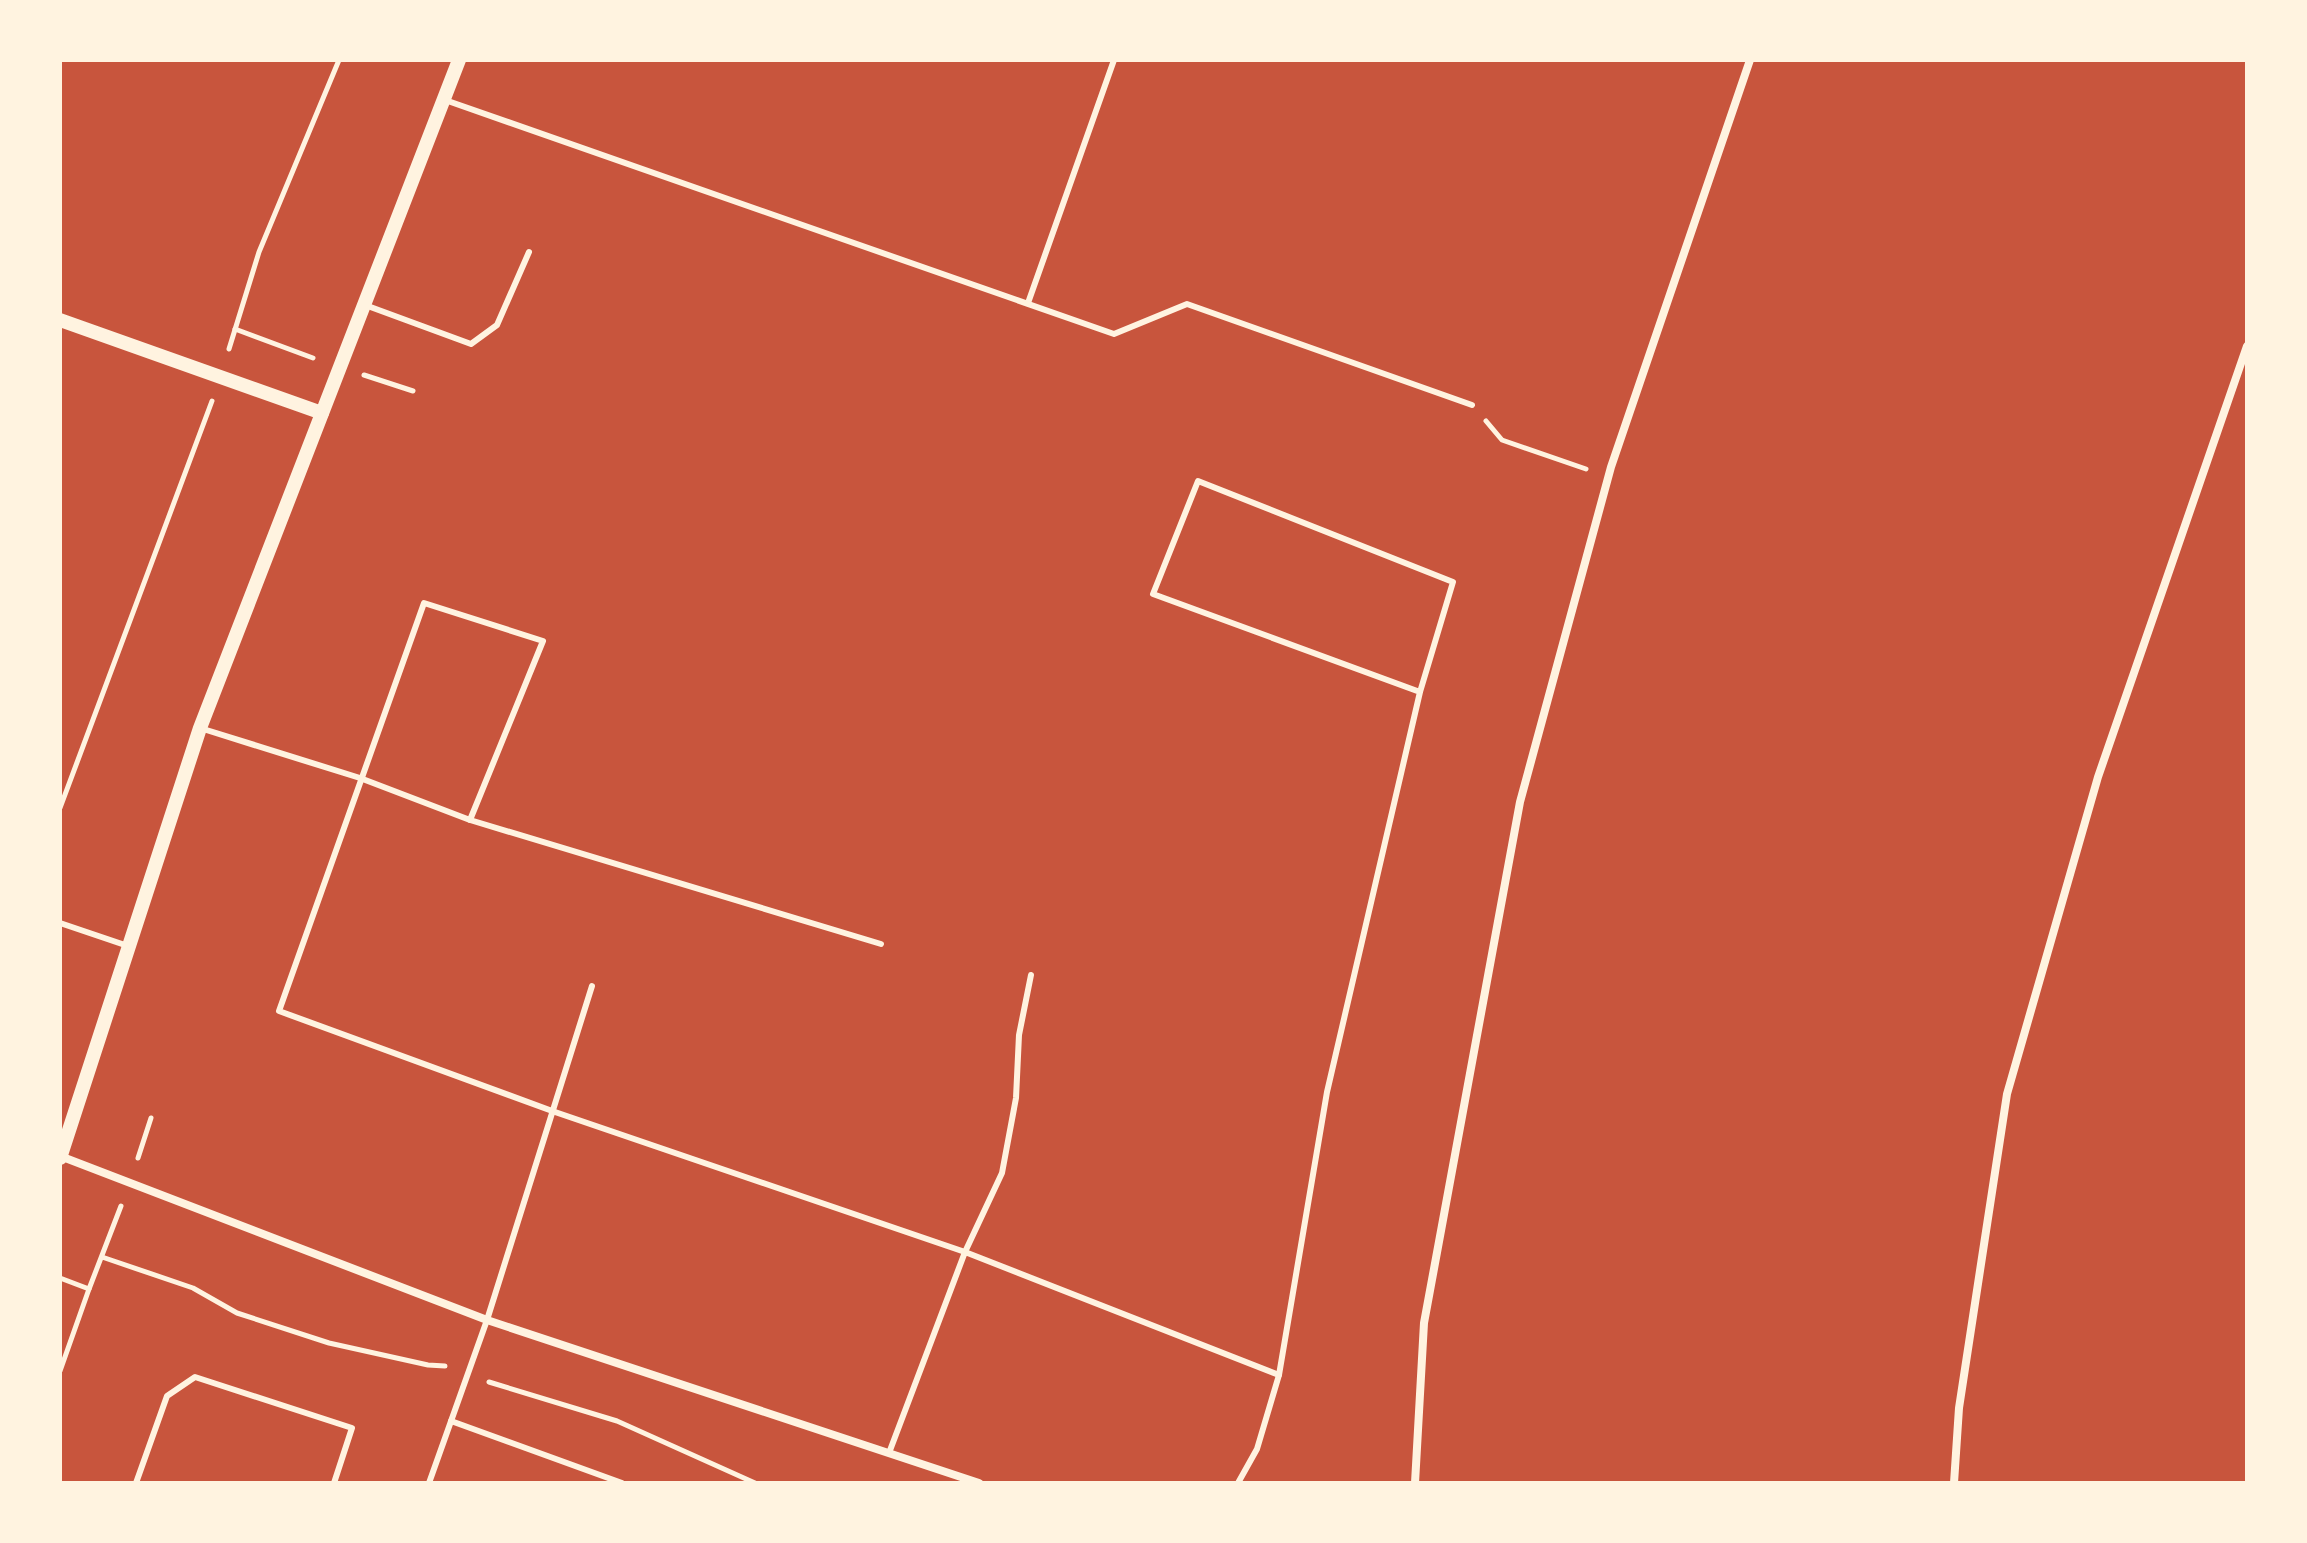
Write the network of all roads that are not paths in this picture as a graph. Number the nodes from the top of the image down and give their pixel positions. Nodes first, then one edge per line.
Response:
1 (459, 60) edge
2 (1114, 60) edge
3 (1750, 60) edge
4 (445, 100) junction
5 (529, 252) dead end
6 (1028, 303) junction
7 (365, 305) junction
8 (60, 320) edge
9 (2247, 346) edge
10 (1472, 405) road end
11 (322, 413) junction
12 (1420, 692) junction
13 (200, 728) junction
14 (360, 778) junction
15 (470, 820) junction
16 (60, 923) edge
17 (881, 944) dead end
18 (128, 946) junction
19 (1031, 975) dead end
20 (592, 986) dead end
21 (555, 1112) junction
22 (60, 1157) edge
23 (965, 1252) junction
24 (487, 1320) junction
25 (1279, 1375) junction
26 (451, 1421) junction
27 (889, 1453) junction
28 (136, 1483) edge
29 (334, 1483) edge
30 (429, 1483) edge
31 (622, 1483) edge
32 (979, 1483) edge
33 (1238, 1483) edge
34 (1415, 1483) edge
35 (1954, 1483) edge

1 - 4 street
2 - 6 lane
3 - 34 street
4 - 6 lane
4 - 7 street
5 - 7 lane
6 - 10 lane
7 - 11 street
8 - 11 street
9 - 35 street
11 - 13 street
12 - 12 lane
12 - 25 lane
13 - 14 lane
13 - 18 street
14 - 15 lane
14 - 15 lane
14 - 21 lane
15 - 17 lane
16 - 18 lane
18 - 22 street
19 - 23 lane
20 - 21 lane
21 - 23 lane
21 - 24 lane
22 - 24 street
23 - 25 lane
23 - 27 lane
24 - 26 lane
24 - 27 street
25 - 33 lane
26 - 30 lane
26 - 31 lane
27 - 32 street
28 - 29 lane

